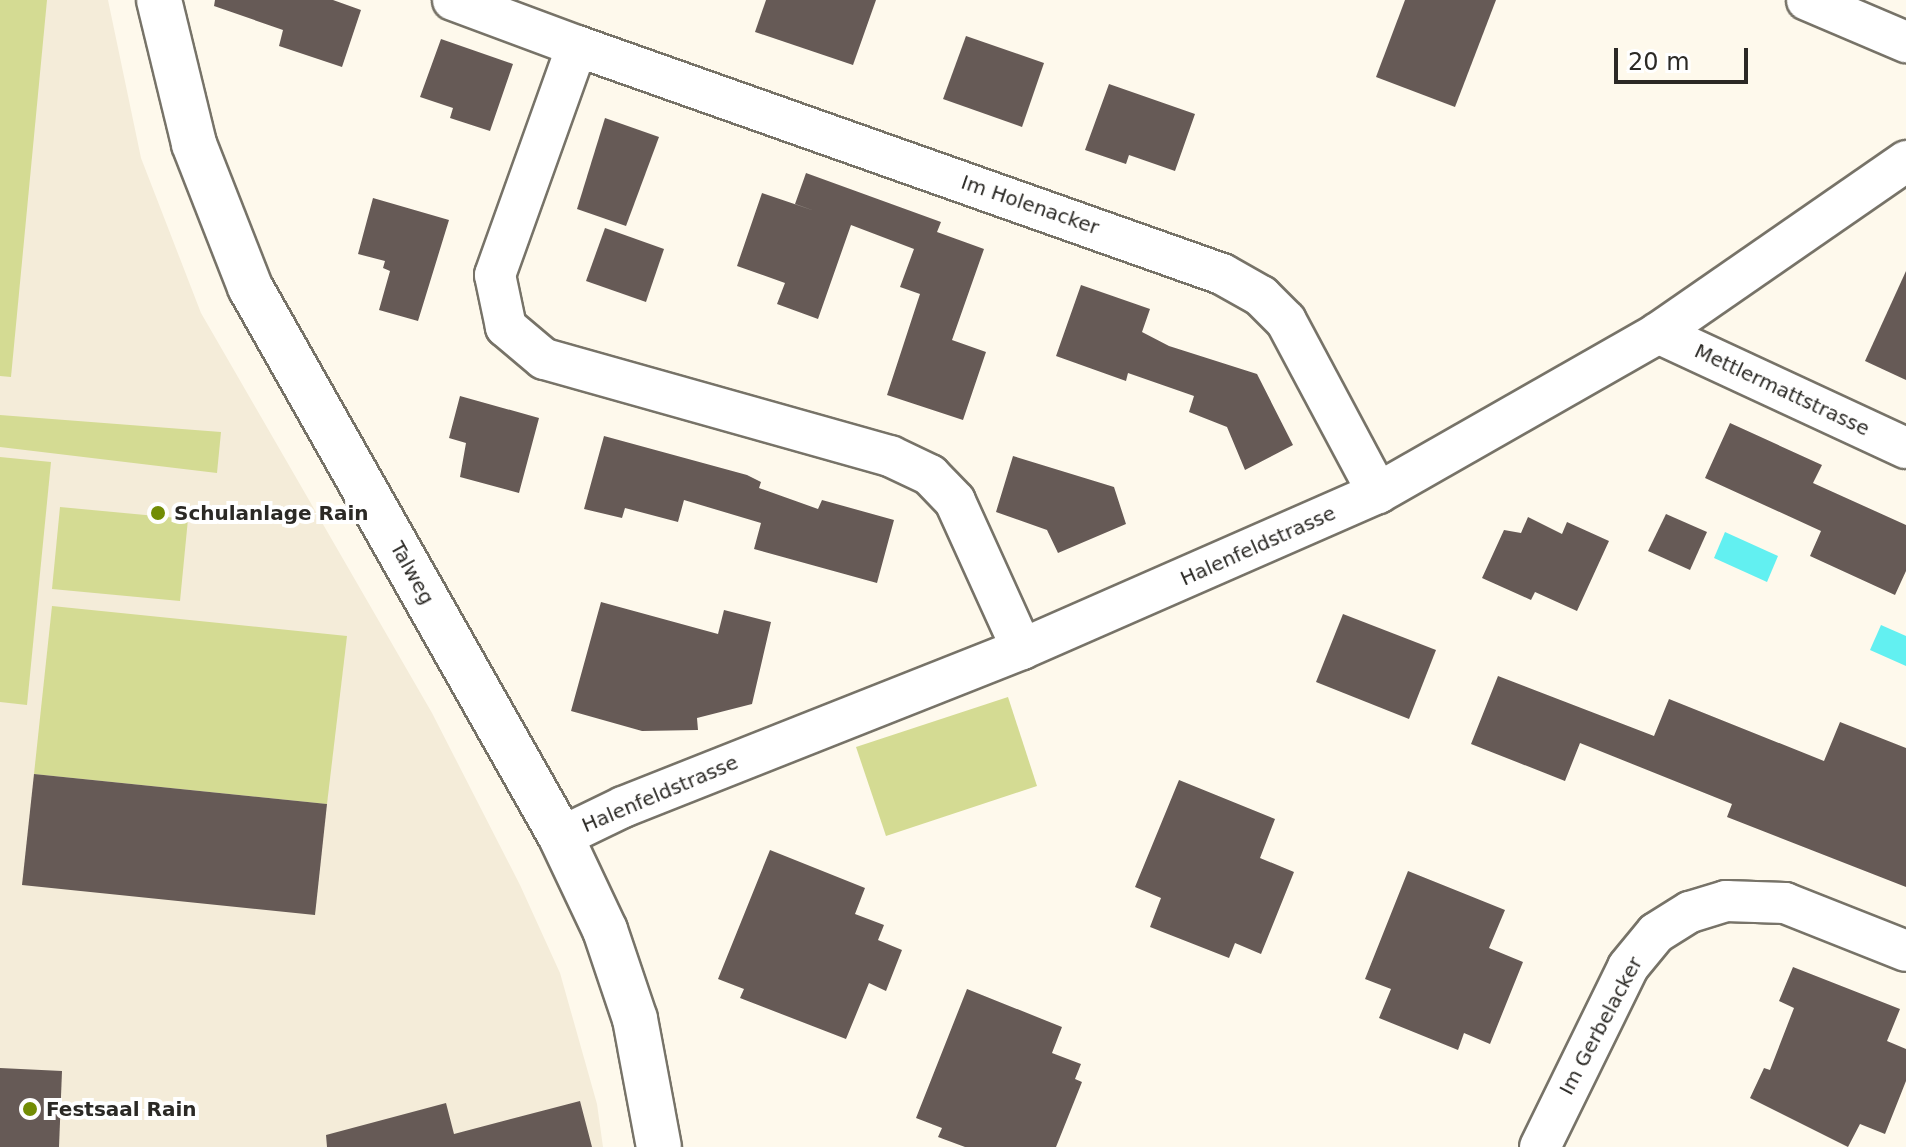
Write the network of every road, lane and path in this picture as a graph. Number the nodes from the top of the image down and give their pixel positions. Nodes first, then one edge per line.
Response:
1 (159, 0) edge
2 (453, 0) edge
3 (1807, 0) edge
4 (1906, 42) edge
5 (577, 46) junction
6 (1906, 161) edge
7 (1658, 333) junction
8 (1906, 448) edge
9 (1378, 493) junction
10 (1022, 649) junction
11 (561, 837) junction
12 (1906, 951) edge
13 (659, 1147) edge
14 (1540, 1147) edge

1 - 11 street, Talweg
2 - 5 street, Im Holenacker
3 - 4 street
5 - 9 street, Im Holenacker
5 - 10 street
6 - 7 street, Halenfeldstrasse
7 - 8 street, Mettlermattstrasse
7 - 9 street, Halenfeldstrasse
9 - 10 street, Halenfeldstrasse
10 - 11 street, Halenfeldstrasse
11 - 13 street, Talweg
12 - 14 street, Im Gerbelacker

